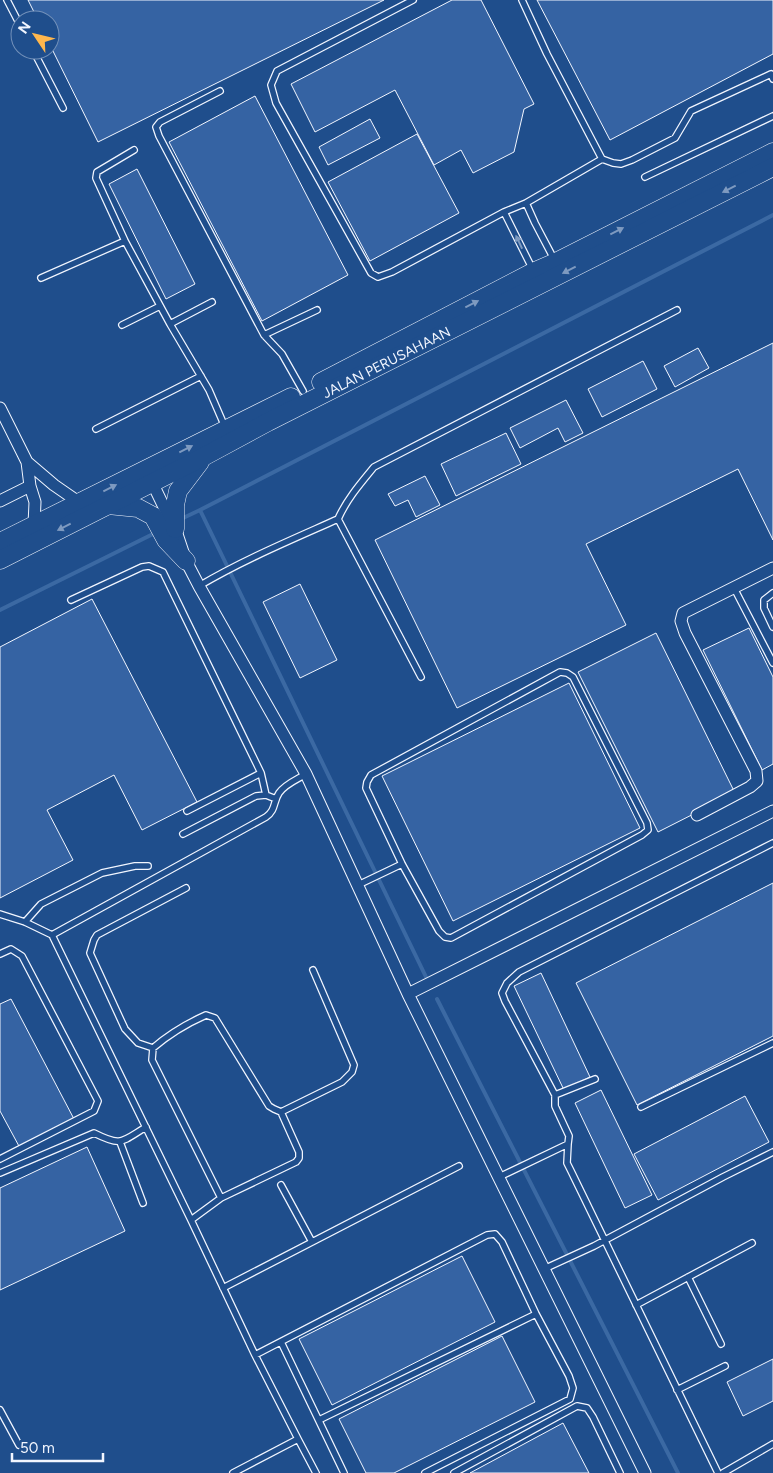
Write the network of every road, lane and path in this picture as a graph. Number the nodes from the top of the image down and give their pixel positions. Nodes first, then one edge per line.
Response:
1 (413, 0) edge
2 (522, 0) edge
3 (38, 60) edge
4 (773, 79) edge
5 (220, 91) dead end
6 (63, 108) dead end
7 (773, 116) edge
8 (134, 150) dead end
9 (773, 152) edge
10 (602, 159) junction
11 (773, 167) edge
12 (645, 177) dead end
13 (526, 203) junction
14 (504, 212) junction
15 (125, 241) junction
16 (556, 262) junction
17 (534, 272) junction
18 (41, 278) dead end
19 (212, 302) dead end
20 (160, 306) junction
21 (317, 310) dead end
22 (677, 310) dead end
23 (170, 324) junction
24 (122, 325) dead end
25 (264, 335) junction
26 (201, 376) junction
27 (303, 391) junction
28 (0, 408) edge
29 (96, 429) dead end
30 (226, 429) junction
31 (205, 456) junction
32 (27, 462) junction
33 (149, 477) junction
34 (30, 486) junction
35 (0, 501) edge
36 (80, 503) junction
37 (107, 505) junction
38 (164, 510) junction
39 (338, 519) junction
40 (34, 525) junction
41 (173, 534) junction
42 (0, 542) edge
43 (0, 560) edge
44 (186, 561) joint
45 (773, 568) edge
46 (199, 586) junction
47 (734, 588) junction
48 (773, 593) edge
49 (72, 600) dead end
50 (773, 627) edge
51 (773, 663) edge
52 (421, 676) dead end
53 (262, 773) junction
54 (306, 774) junction
55 (266, 795) junction
56 (276, 800) junction
57 (187, 811) dead end
58 (773, 811) edge
59 (697, 815) dead end
60 (183, 834) dead end
61 (773, 843) edge
62 (402, 864) junction
63 (148, 866) dead end
64 (363, 883) junction
65 (186, 888) dead end
66 (0, 914) edge
67 (25, 922) junction
68 (52, 935) junction
69 (0, 954) edge
70 (313, 970) dead end
71 (408, 994) junction
72 (773, 1042) edge
73 (153, 1048) junction
74 (595, 1079) dead end
75 (555, 1095) junction
76 (641, 1107) dead end
77 (281, 1112) junction
78 (146, 1127) junction
79 (120, 1142) junction
80 (568, 1144) junction
81 (773, 1152) edge
82 (0, 1159) edge
83 (459, 1166) dead end
84 (0, 1173) edge
85 (499, 1177) junction
86 (281, 1185) dead end
87 (221, 1198) junction
88 (143, 1203) dead end
89 (192, 1220) junction
90 (605, 1240) junction
91 (312, 1242) junction
92 (752, 1243) dead end
93 (544, 1269) junction
94 (688, 1277) junction
95 (223, 1288) junction
96 (636, 1305) junction
97 (536, 1314) junction
98 (281, 1342) junction
99 (722, 1344) dead end
100 (255, 1354) junction
101 (725, 1366) dead end
102 (677, 1390) junction
103 (0, 1410) edge
104 (319, 1420) junction
105 (298, 1439) junction
106 (773, 1444) edge
107 (19, 1445) dead end
108 (233, 1473) edge
109 (316, 1473) edge
110 (344, 1473) edge
111 (426, 1473) edge
112 (454, 1473) edge
113 (620, 1473) edge
114 (645, 1473) edge
115 (718, 1473) edge
116 (723, 1473) edge

1 - 14 lane
2 - 10 lane
3 - 6 lane
4 - 10 lane
5 - 25 lane
7 - 12 lane
8 - 15 lane
16 -> 9 main road, JALAN PERUSAHAAN
10 - 13 lane
11 -> 31 main road, JALAN PERUSAHAAN
13 - 14 lane
13 - 16 lane
17 -> 14 lane
15 - 18 lane
15 - 20 lane
16 - 17 main road, JALAN PERUSAHAAN
27 -> 17 main road, JALAN PERUSAHAAN
19 - 23 lane
20 - 23 lane
20 - 24 lane
21 - 25 lane
22 - 39 lane
23 - 26 lane
25 - 27 lane
26 - 29 lane
26 - 30 lane
27 - 30 main road, JALAN PERUSAHAAN
28 - 32 street
33 -> 30 main road, JALAN PERUSAHAAN
31 - 33 main road, JALAN PERUSAHAAN
31 - 38 main road
32 - 34 street
32 - 36 street
36 -> 33 main road, JALAN PERUSAHAAN
33 - 37 main road, JALAN PERUSAHAAN
33 - 38 street
34 - 35 street
34 - 40 street
36 - 40 main road, JALAN PERUSAHAAN
37 - 38 main road
37 -> 43 main road, JALAN PERUSAHAAN
38 - 41 main road
38 - 41 main road
39 - 46 lane
39 - 52 lane
40 - 42 main road, JALAN PERUSAHAAN
41 - 44 main road
44 - 46 street
45 - 47 street
46 - 54 street
47 - 51 lane
47 - 59 street
48 - 50 lane
49 - 53 lane
53 - 55 lane
53 - 57 lane
54 - 56 lane
54 - 64 street
55 - 56 lane
55 - 60 lane
56 - 68 lane
58 - 71 street
61 - 75 lane
62 - 62 lane
62 - 64 lane
63 - 67 lane
64 - 71 street
65 - 73 lane
66 - 67 lane
67 - 68 lane
68 - 78 lane
69 - 82 lane
70 - 77 lane
71 - 85 street
72 - 76 lane
73 - 77 lane
73 - 87 lane
74 - 75 lane
75 - 80 lane
77 - 87 lane
78 - 79 lane
78 - 89 lane
79 - 84 lane
79 - 88 lane
80 - 85 lane
80 - 90 lane
81 - 90 lane
83 - 91 lane
85 - 93 street
86 - 91 lane
87 - 89 lane
89 - 95 lane
90 - 93 lane
90 - 96 lane
91 - 95 lane
92 - 94 lane
93 - 114 street
94 - 96 lane
94 - 99 lane
95 - 100 lane
96 - 102 lane
97 - 98 lane
97 - 104 lane
97 - 111 lane
98 - 100 lane
98 - 104 lane
100 - 105 lane
101 - 102 lane
102 - 115 lane
103 - 107 lane
104 - 110 lane
105 - 108 lane
105 - 109 lane
106 - 116 lane
112 - 113 lane

